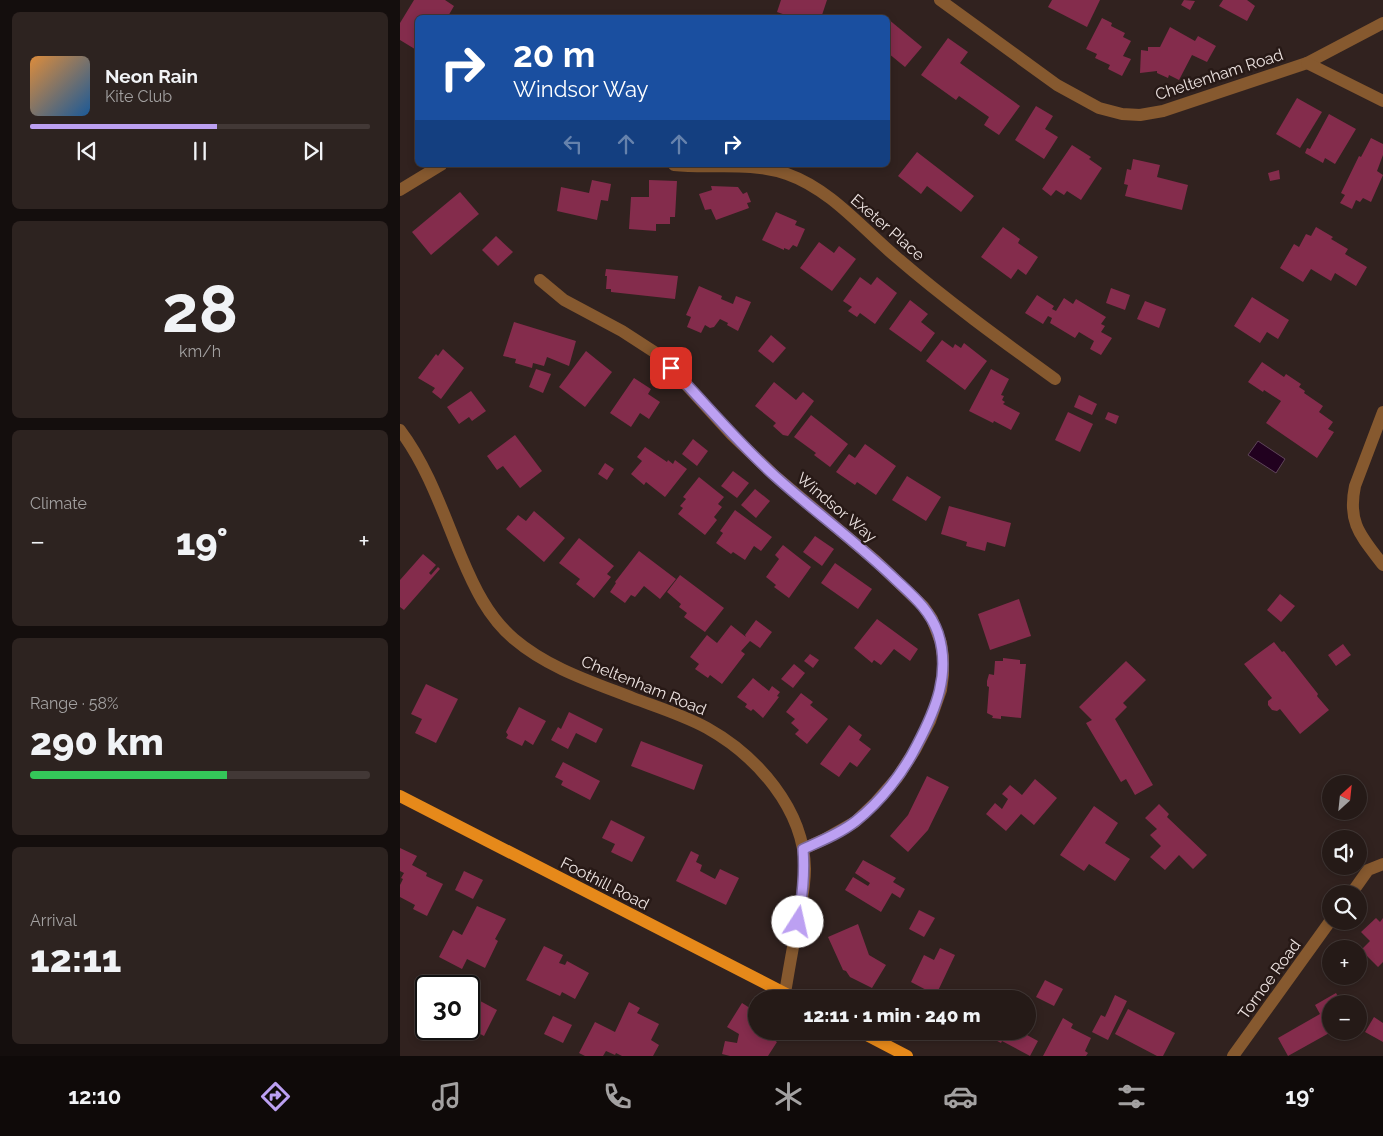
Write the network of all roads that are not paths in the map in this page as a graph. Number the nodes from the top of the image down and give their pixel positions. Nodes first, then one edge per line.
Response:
1 (940, 0) edge
2 (1383, 24) edge
3 (1307, 63) junction
4 (1383, 101) edge
5 (437, 167) edge
6 (758, 167) edge
7 (400, 190) edge
8 (540, 280) dead end
9 (1055, 379) dead end
10 (1383, 412) edge
11 (400, 430) edge
12 (1383, 565) edge
13 (400, 796) edge
14 (803, 849) junction
15 (1383, 864) edge
16 (1357, 885) edge
17 (1324, 930) edge
18 (778, 990) edge
19 (791, 990) edge
20 (876, 1040) edge
21 (907, 1056) edge
22 (1233, 1056) edge

1 - 3 street, Cheltenham Road
2 - 3 street, Cheltenham Road
3 - 4 street
5 - 7 street
6 - 9 street, Exeter Place
8 - 14 street, Windsor Way
10 - 12 street
11 - 14 street, Cheltenham Road
13 - 18 main road, Foothill Road
14 - 19 street, Cheltenham Road
15 - 16 street
17 - 22 street, Tornoe Road
20 - 21 main road

